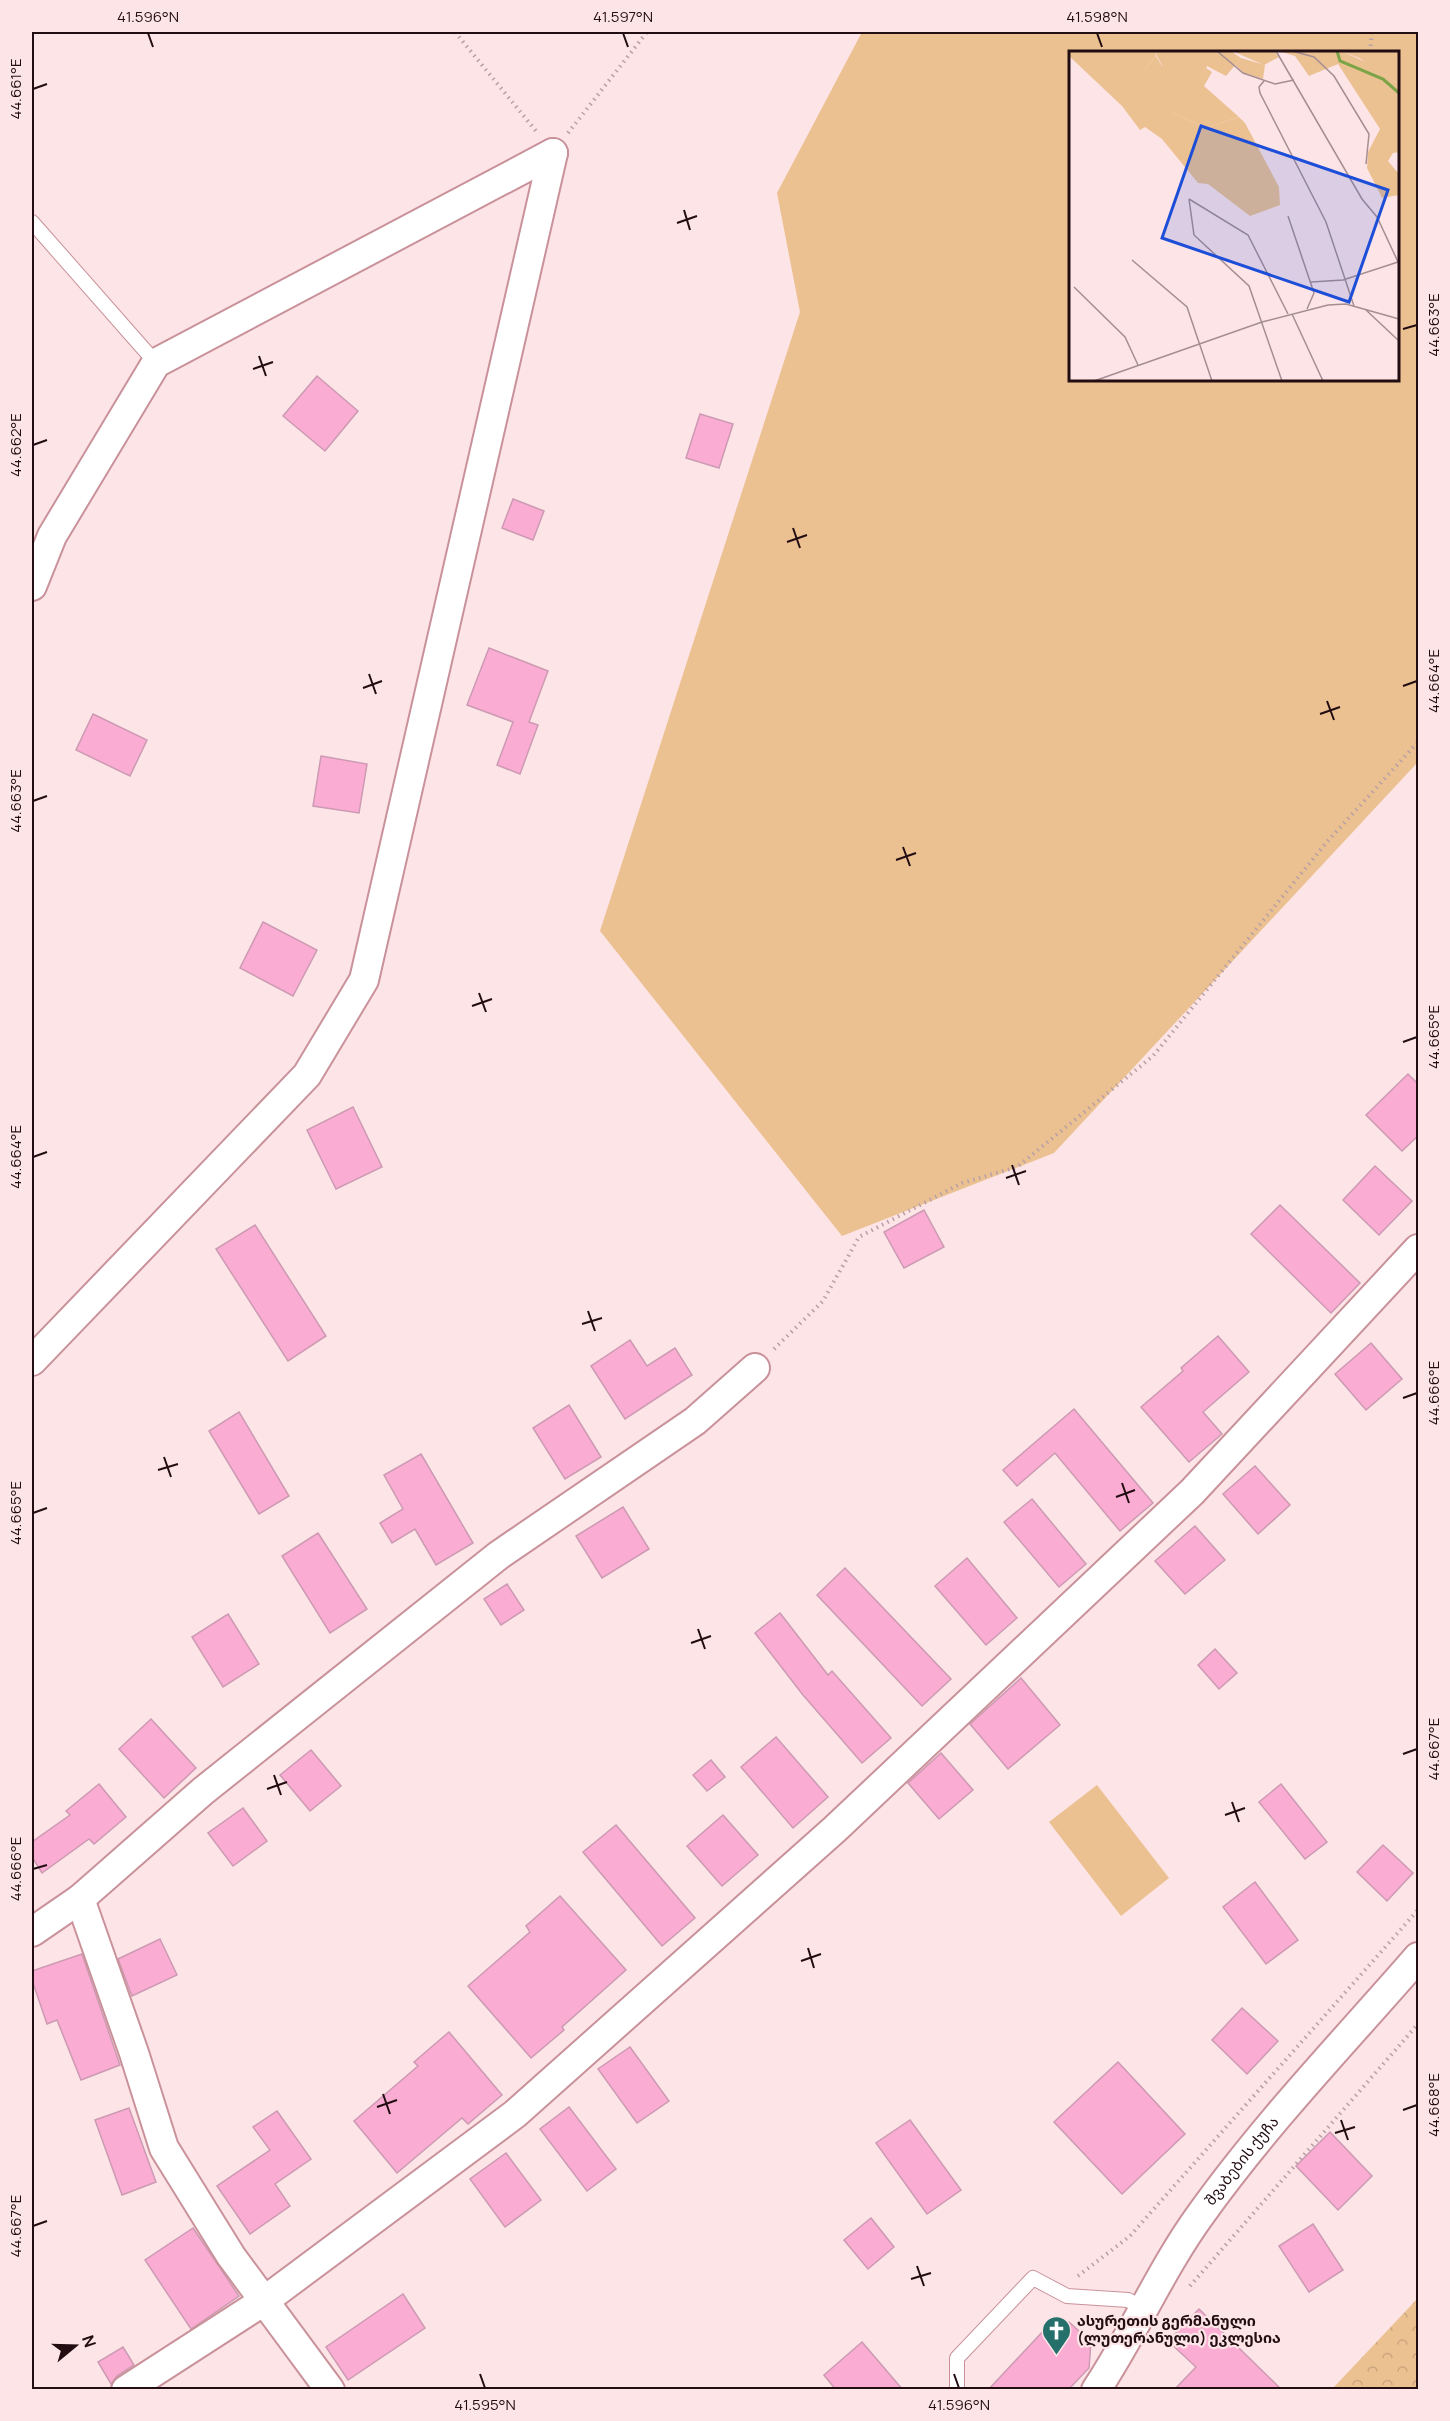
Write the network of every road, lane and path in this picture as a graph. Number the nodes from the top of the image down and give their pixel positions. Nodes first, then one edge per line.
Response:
1 (455, 32) edge
2 (646, 32) edge
3 (1372, 32) edge
4 (1370, 51) edge
5 (553, 153) junction
6 (32, 222) edge
7 (156, 363) junction
8 (32, 585) edge
9 (1419, 742) edge
10 (1419, 1249) edge
11 (32, 1361) edge
12 (755, 1368) joint
13 (80, 1899) junction
14 (1419, 1910) edge
15 (32, 1932) edge
16 (1419, 1957) edge
17 (1419, 2024) edge
18 (1188, 2289) dead end
19 (1058, 2291) junction
20 (264, 2301) junction
21 (1145, 2309) junction
22 (126, 2390) edge
23 (330, 2390) edge
24 (957, 2390) edge
25 (1096, 2390) edge

1 - 5 path
2 - 5 path
3 - 4 path
5 - 7 street
5 - 11 street
6 - 7 lane
7 - 8 street
9 - 12 path
10 - 20 street
12 - 13 street
13 - 15 street
13 - 20 street
14 - 19 path
16 - 21 street, შვაბების ქუჩა
17 - 18 path
19 - 21 lane
19 - 24 lane
20 - 22 street
20 - 23 street
21 - 25 street, შვაბების ქუჩა

